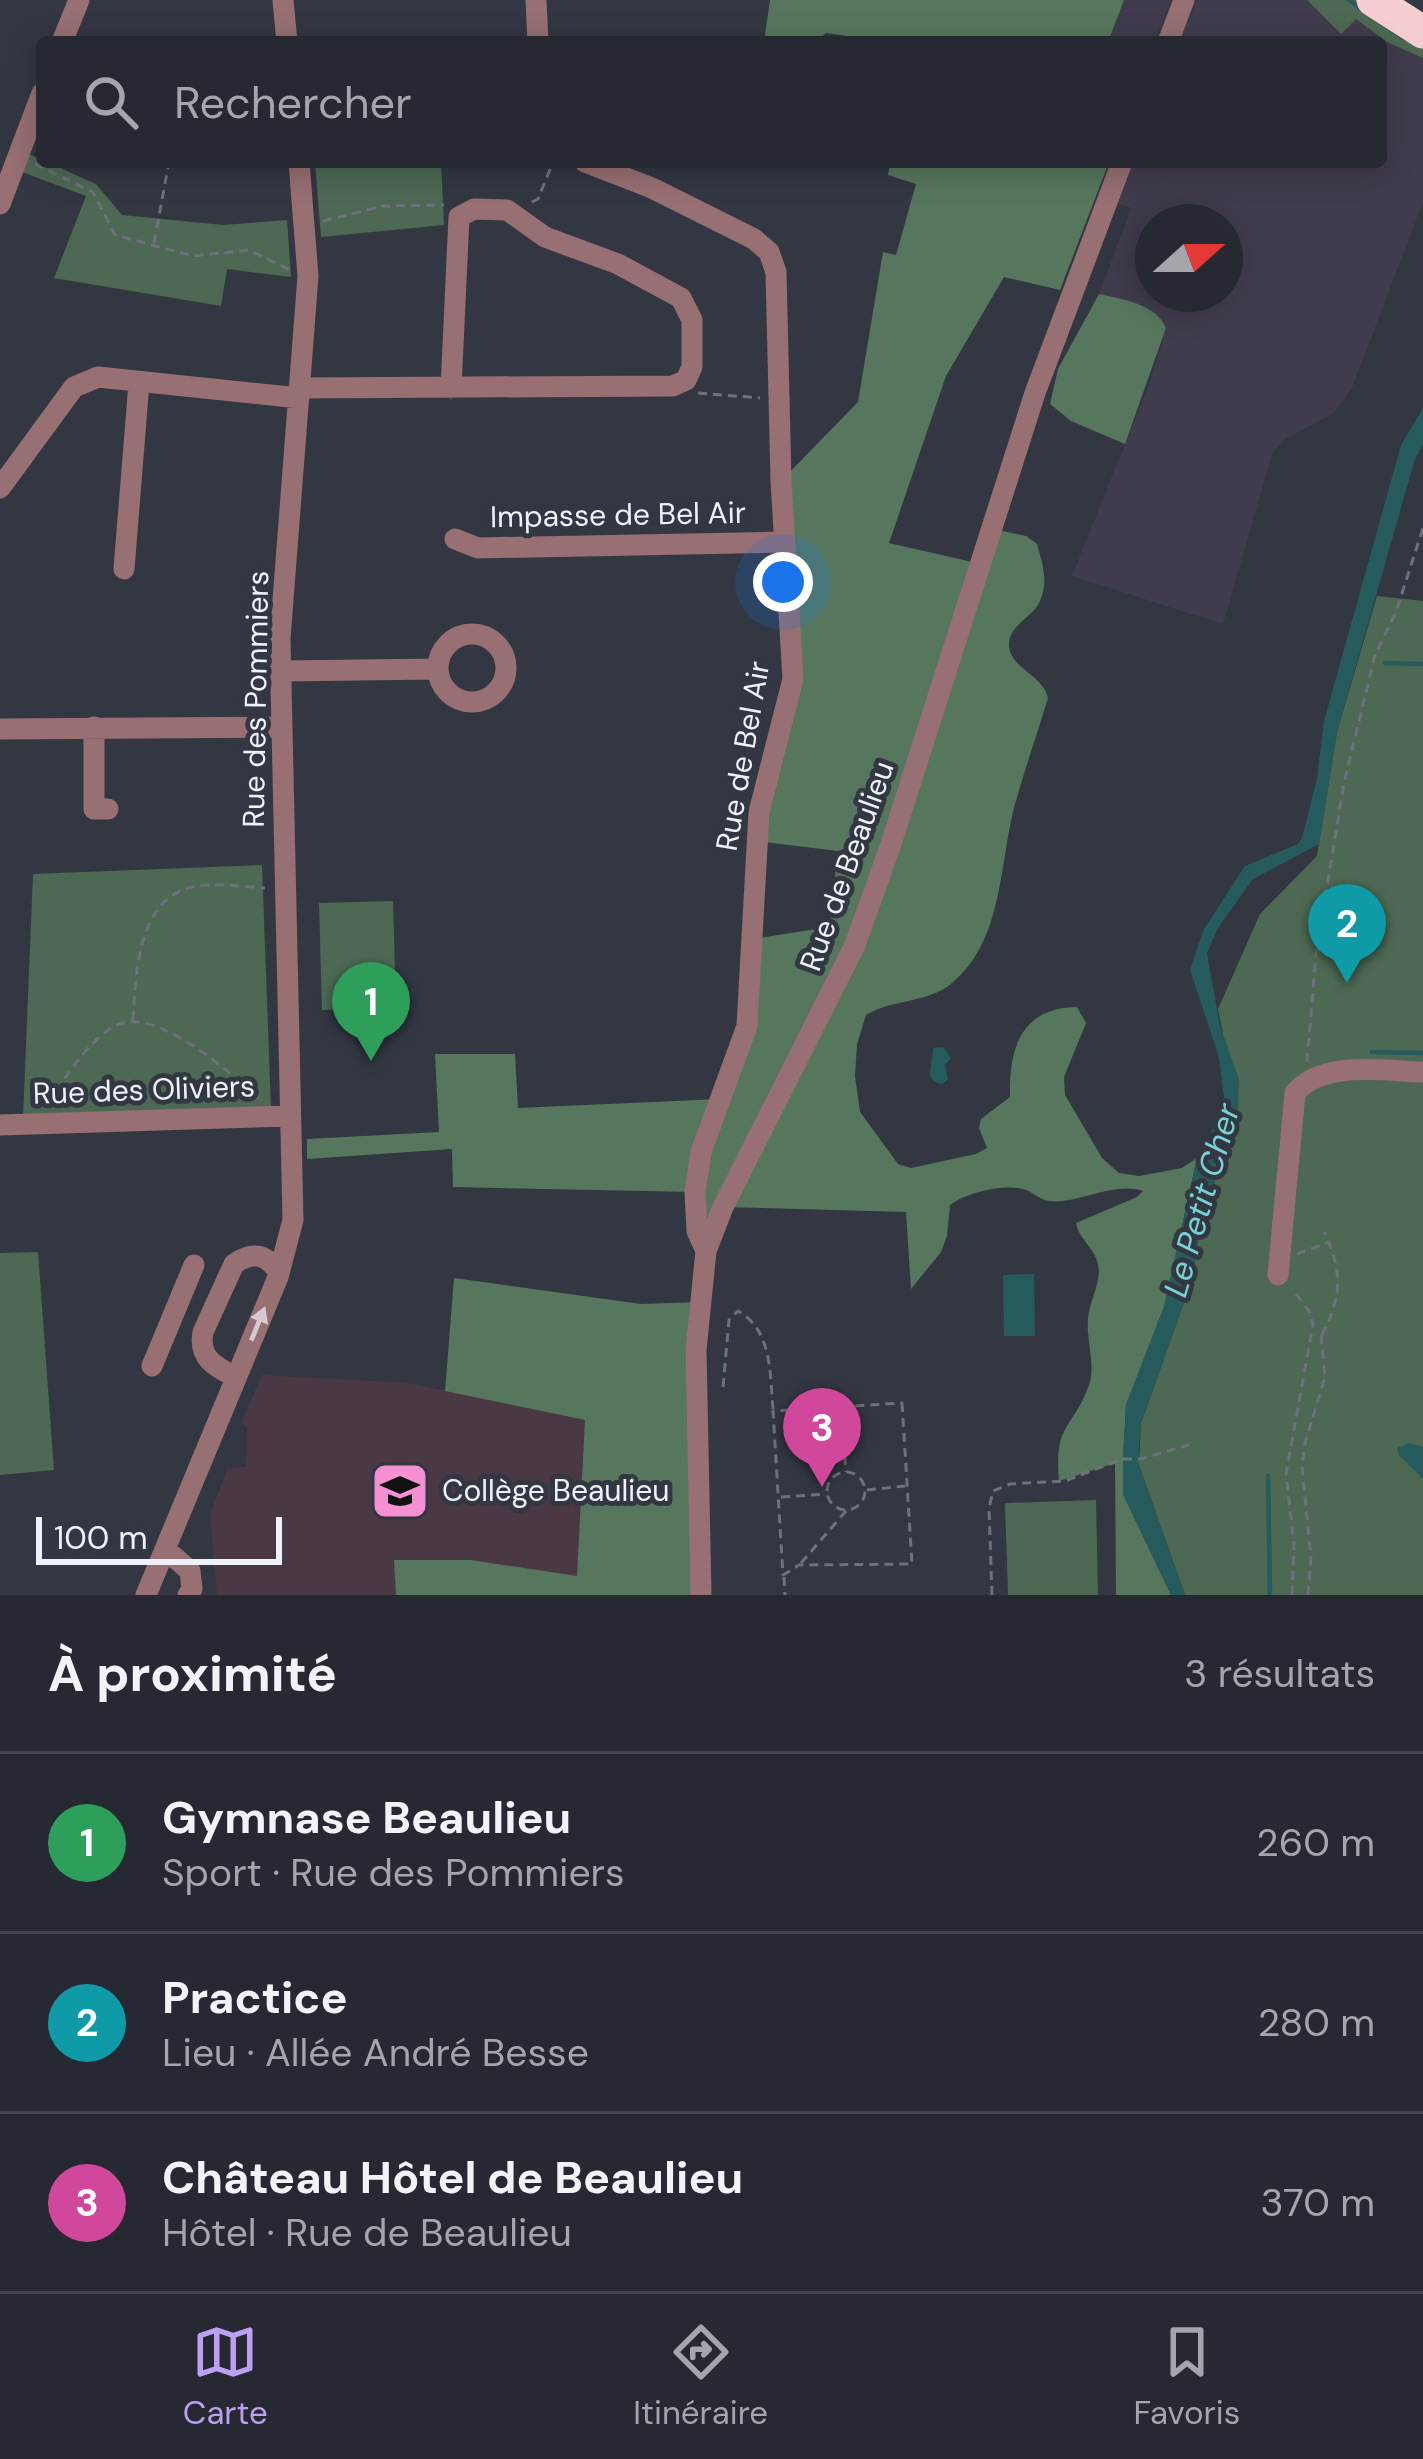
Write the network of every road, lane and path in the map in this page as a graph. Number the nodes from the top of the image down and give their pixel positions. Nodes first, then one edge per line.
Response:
1 (79, 0) edge
2 (284, 0) edge
3 (536, 0) edge
4 (1184, 0) edge
5 (1373, 0) edge
6 (1423, 32) edge
7 (64, 36) edge
8 (287, 36) edge
9 (538, 36) edge
10 (1170, 36) edge
11 (36, 108) edge
12 (17, 156) junction
13 (36, 164) edge
14 (46, 168) edge
15 (169, 168) edge
16 (300, 168) edge
17 (551, 168) edge
18 (600, 168) edge
19 (1120, 168) edge
20 (0, 204) edge
21 (515, 215) junction
22 (459, 217) junction
23 (305, 225) junction
24 (153, 244) junction
25 (308, 276) junction
26 (139, 383) junction
27 (680, 384) junction
28 (451, 388) junction
29 (300, 393) junction
30 (767, 398) dead end
31 (0, 488) edge
32 (1423, 528) edge
33 (455, 539) dead end
34 (784, 542) junction
35 (124, 569) dead end
36 (437, 669) dead end
37 (281, 671) junction
38 (94, 727) junction
39 (282, 727) junction
40 (0, 729) edge
41 (108, 809) dead end
42 (271, 888) dead end
43 (132, 1022) junction
44 (1423, 1072) edge
45 (1308, 1080) junction
46 (280, 1112) junction
47 (34, 1124) junction
48 (0, 1125) edge
49 (1324, 1232) dead end
50 (1328, 1242) junction
51 (706, 1251) junction
52 (270, 1263) junction
53 (194, 1265) dead end
54 (1278, 1265) junction
55 (178, 1304) junction
56 (210, 1317) junction
57 (1312, 1334) junction
58 (1321, 1336) junction
59 (152, 1366) dead end
60 (236, 1377) junction
61 (723, 1387) dead end
62 (840, 1409) junction
63 (773, 1411) junction
64 (1189, 1445) dead end
65 (846, 1472) junction
66 (907, 1486) junction
67 (865, 1490) junction
68 (827, 1493) junction
69 (781, 1497) junction
70 (847, 1510) junction
71 (165, 1549) junction
72 (799, 1565) junction
73 (784, 1575) junction
74 (146, 1595) edge
75 (188, 1595) edge
76 (701, 1595) edge
77 (785, 1595) edge
78 (992, 1595) edge
79 (1292, 1595) edge
80 (1308, 1595) edge

1 - 7 street
2 - 8 street
3 - 9 street
4 - 10 street
5 - 6 highway
11 - 12 street
12 - 13 path
12 - 20 street
14 - 24 path
15 - 24 path
16 - 23 street, Rue des Pommiers
17 - 21 path
18 - 34 street, Rue de Bel Air
19 - 51 street, Rue de Beaulieu
21 - 22 street
21 - 27 street
22 - 23 path
22 - 28 street
23 - 25 street, Rue des Pommiers
24 - 25 path
25 - 29 street, Rue des Pommiers
26 - 29 street
26 - 31 street
26 - 35 street
27 - 28 street
27 - 30 path
28 - 29 street
29 - 37 street, Rue des Pommiers
32 - 45 path
33 - 34 street, Impasse de Bel Air
34 - 51 street, Rue de Bel Air
36 - 37 street
37 - 39 street, Rue des Pommiers
38 - 39 street
38 - 40 street
38 - 41 street
39 - 46 street, Rue des Pommiers
42 - 43 path
43 - 46 path
43 - 47 path
44 - 45 street
45 - 54 street
46 - 47 street, Rue des Oliviers
46 - 52 street, Rue des Pommiers
47 - 48 street, Rue des Oliviers
49 - 50 path
50 - 54 path
50 - 58 path
51 - 76 street, Rue de Beaulieu
52 - 56 street
60 -> 52 street, Rue des Pommiers
53 - 55 street
54 - 57 path
55 - 56 street
55 - 59 street
56 - 60 street
57 - 58 path
57 - 79 path
58 - 80 path
60 - 71 street, Rue des Pommiers
61 - 63 path
62 - 63 path
62 - 65 path
62 - 66 path
63 - 69 path
64 - 78 path
65 - 67 path
65 - 68 path
66 - 67 path
66 - 72 path
67 - 70 path
68 - 69 path
68 - 70 path
69 - 73 path
70 - 72 path
71 - 74 street, Rue des Pommiers
71 - 75 street
72 - 73 path
73 - 77 path

